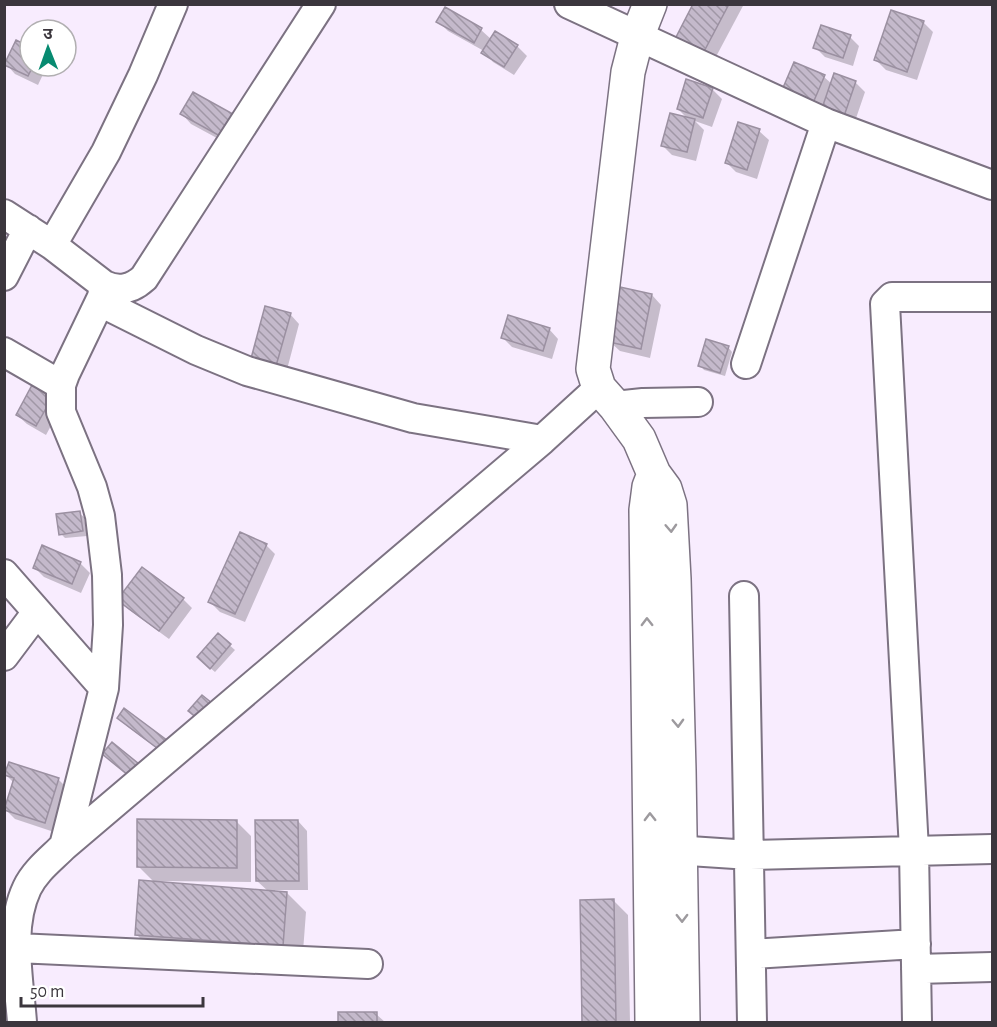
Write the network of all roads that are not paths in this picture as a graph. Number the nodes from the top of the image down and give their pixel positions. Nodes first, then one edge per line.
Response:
1 (173, 4) edge
2 (321, 4) edge
3 (569, 4) edge
4 (651, 4) edge
5 (637, 37) junction
6 (826, 123) junction
7 (993, 185) edge
8 (4, 214) edge
9 (28, 229) junction
10 (52, 245) junction
11 (4, 276) edge
12 (102, 293) junction
13 (993, 297) edge
14 (4, 352) edge
15 (746, 364) dead end
16 (61, 385) junction
17 (607, 397) junction
18 (698, 402) dead end
19 (542, 440) junction
20 (4, 574) edge
21 (744, 596) dead end
22 (37, 612) junction
23 (4, 656) edge
24 (104, 688) junction
25 (64, 846) junction
26 (993, 849) edge
27 (665, 850) junction
28 (914, 850) junction
29 (750, 855) junction
30 (13, 902) edge
31 (17, 948) junction
32 (752, 954) junction
33 (916, 956) junction
34 (368, 964) dead end
35 (993, 967) edge
36 (22, 1023) edge
37 (652, 1023) edge
38 (683, 1023) edge
39 (752, 1023) edge
40 (917, 1023) edge

1 - 10 street
2 - 12 street
3 - 5 street
4 - 5 street
5 - 6 street
5 - 17 street
6 - 7 street
6 - 15 street
8 - 9 street
9 - 10 street
9 - 11 street
10 - 12 street
12 - 16 street
12 - 19 street
13 - 28 street
14 - 16 street
16 - 24 street
17 - 18 street
17 - 19 street
17 - 27 street
19 - 25 street
20 - 22 street
21 - 29 street
22 - 23 street
22 - 24 street
24 - 25 street
25 - 30 street
26 - 28 street
27 - 29 street
27 - 37 street
27 -> 38 street
28 - 29 street
28 - 33 street
29 - 32 street
30 - 31 street
31 - 34 street
31 - 36 street
32 - 33 street
32 - 39 street
33 - 35 street
33 - 40 street

